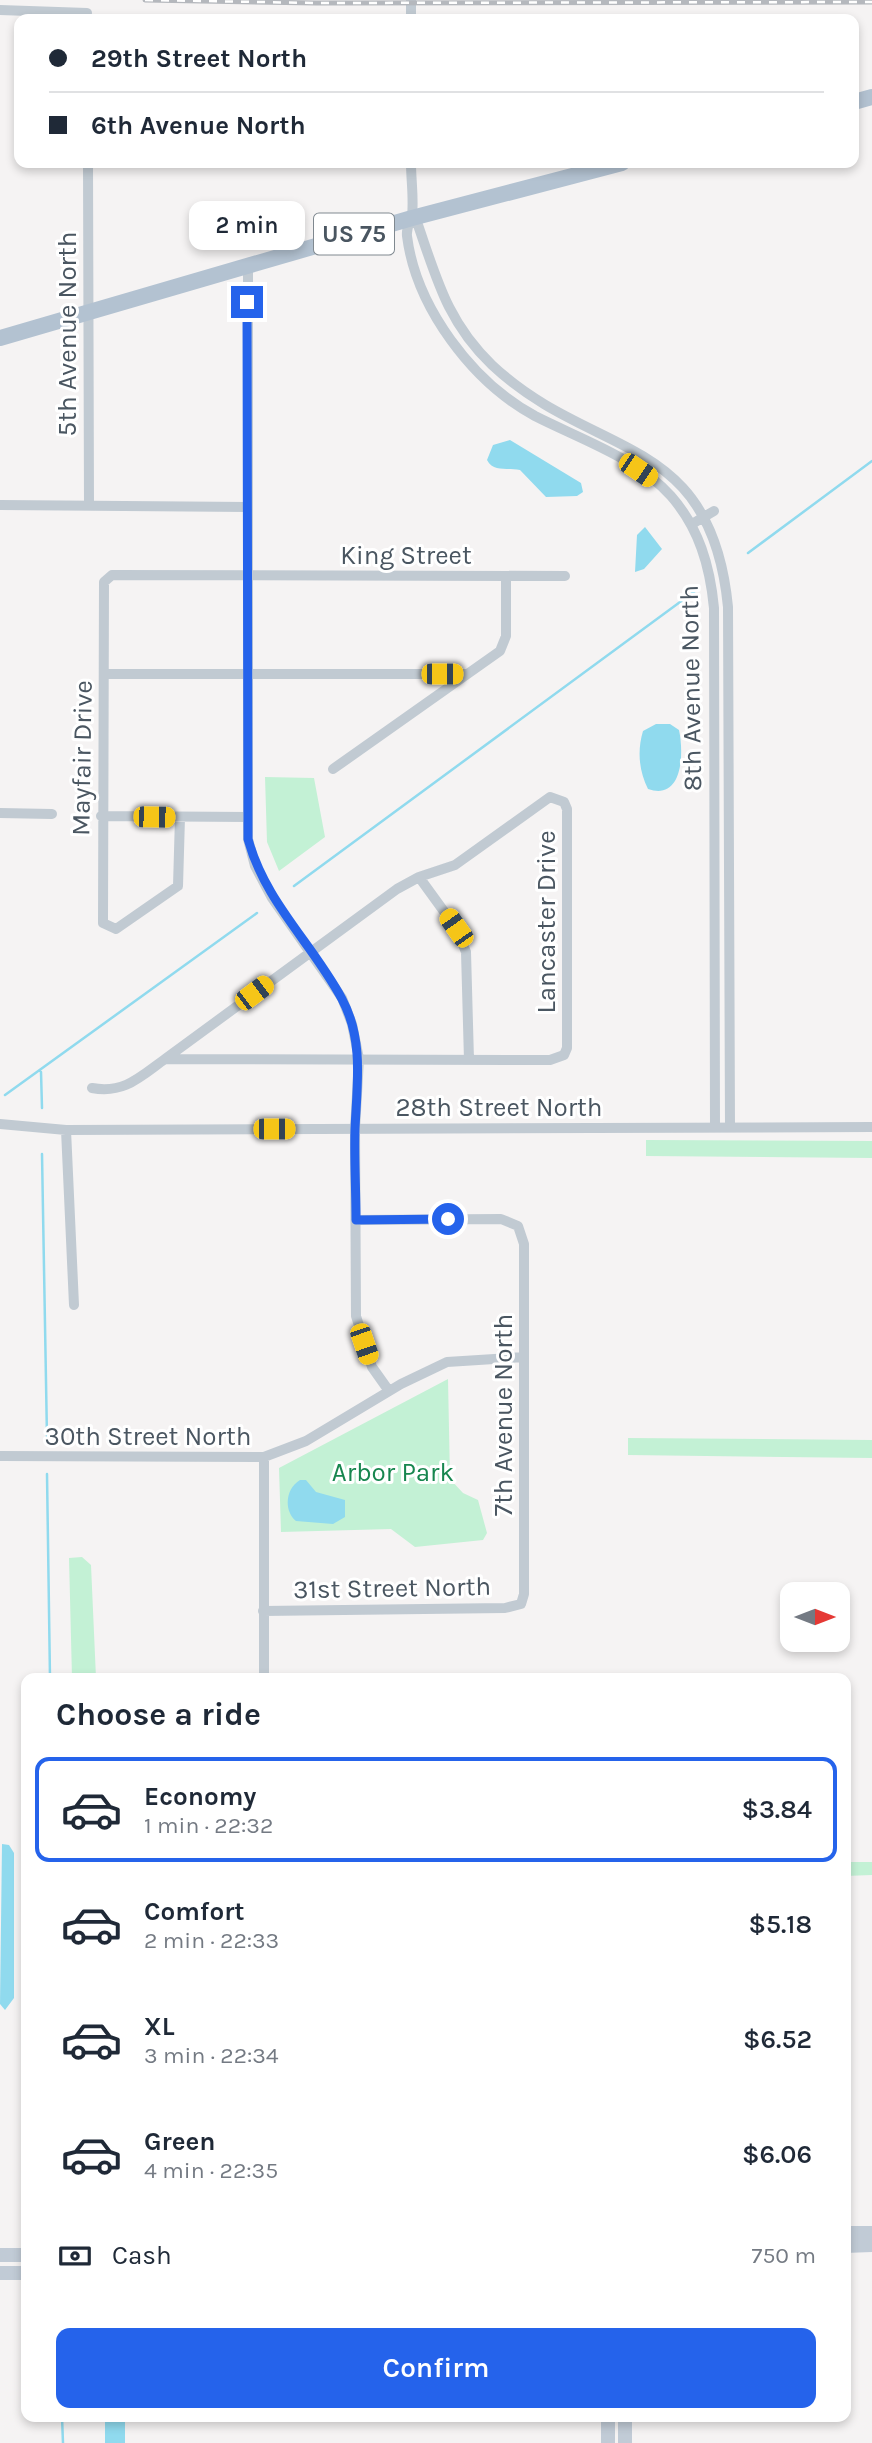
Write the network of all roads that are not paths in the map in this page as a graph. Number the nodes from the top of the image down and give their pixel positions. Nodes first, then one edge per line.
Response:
1 (0, 10) edge
2 (58, 14) edge
3 (88, 168) edge
4 (411, 168) edge
5 (603, 168) edge
6 (412, 218) junction
7 (247, 265) junction
8 (88, 311) junction
9 (0, 338) edge
10 (0, 505) edge
11 (89, 506) junction
12 (247, 507) junction
13 (709, 514) junction
14 (692, 524) junction
15 (247, 576) junction
16 (506, 576) junction
17 (565, 576) dead end
18 (247, 672) junction
19 (104, 674) junction
20 (467, 674) junction
21 (333, 769) dead end
22 (0, 813) edge
23 (52, 814) dead end
24 (102, 816) junction
25 (180, 817) junction
26 (247, 817) junction
27 (419, 877) junction
28 (309, 952) junction
29 (165, 1059) junction
30 (359, 1059) junction
31 (469, 1060) junction
32 (92, 1088) dead end
33 (0, 1124) edge
34 (715, 1127) junction
35 (730, 1127) junction
36 (872, 1127) edge
37 (355, 1129) junction
38 (66, 1130) junction
39 (356, 1220) junction
40 (74, 1305) dead end
41 (524, 1357) junction
42 (389, 1391) junction
43 (0, 1456) edge
44 (264, 1457) junction
45 (521, 1604) joint
46 (263, 1611) junction
47 (264, 1673) edge
48 (851, 2233) edge
49 (872, 2233) edge
50 (872, 2245) edge
51 (851, 2246) edge
52 (0, 2255) edge
53 (21, 2255) edge
54 (0, 2273) edge
55 (21, 2273) edge
56 (608, 2422) edge
57 (625, 2422) edge
58 (608, 2443) edge
59 (625, 2443) edge

1 - 2 street
3 - 8 street, 5th Avenue North
4 - 6 street
5 - 6 main road, US 75
6 - 7 main road, US 75
6 - 13 street, 8th Avenue North
6 - 14 street, 8th Avenue North
7 - 8 main road, US 75
7 - 12 street
8 - 9 main road, US 75
8 - 11 street, 5th Avenue North
10 - 11 street
11 - 12 street
12 - 15 street
13 - 14 street
13 - 35 street, 8th Avenue North
14 - 34 street, 8th Avenue North
15 - 16 street, King Street
15 - 18 street
15 - 19 street, Mayfair Drive
16 - 17 street, King Street
16 - 20 street
18 - 19 street
18 - 20 street
18 - 26 street
19 - 24 street, Mayfair Drive
20 - 21 street
22 - 23 street
24 - 25 street
24 - 25 street, Mayfair Drive
25 - 26 street
26 - 28 street
27 - 28 street, Lancaster Drive
27 - 31 street
27 - 31 street, Lancaster Drive
28 - 29 street, Lancaster Drive
28 - 30 street
29 - 30 street, Lancaster Drive
29 - 32 street, Lancaster Drive
30 - 31 street, Lancaster Drive
30 - 37 street
33 - 38 street, 28th Street North
34 - 35 street, 28th Street North
34 - 37 street, 28th Street North
35 - 36 street, 28th Street North
37 - 38 street, 28th Street North
37 - 39 street
38 - 40 street
39 - 41 street, 7th Avenue North
39 - 42 street
41 - 42 street, 30th Street North
41 - 45 street, 7th Avenue North
42 - 44 street, 30th Street North
43 - 44 street, 30th Street North
44 - 46 street
45 - 46 street, 31st Street North
46 - 47 street
48 - 49 main road
50 - 51 main road
52 - 53 main road
54 - 55 main road
56 - 58 main road
57 - 59 main road

